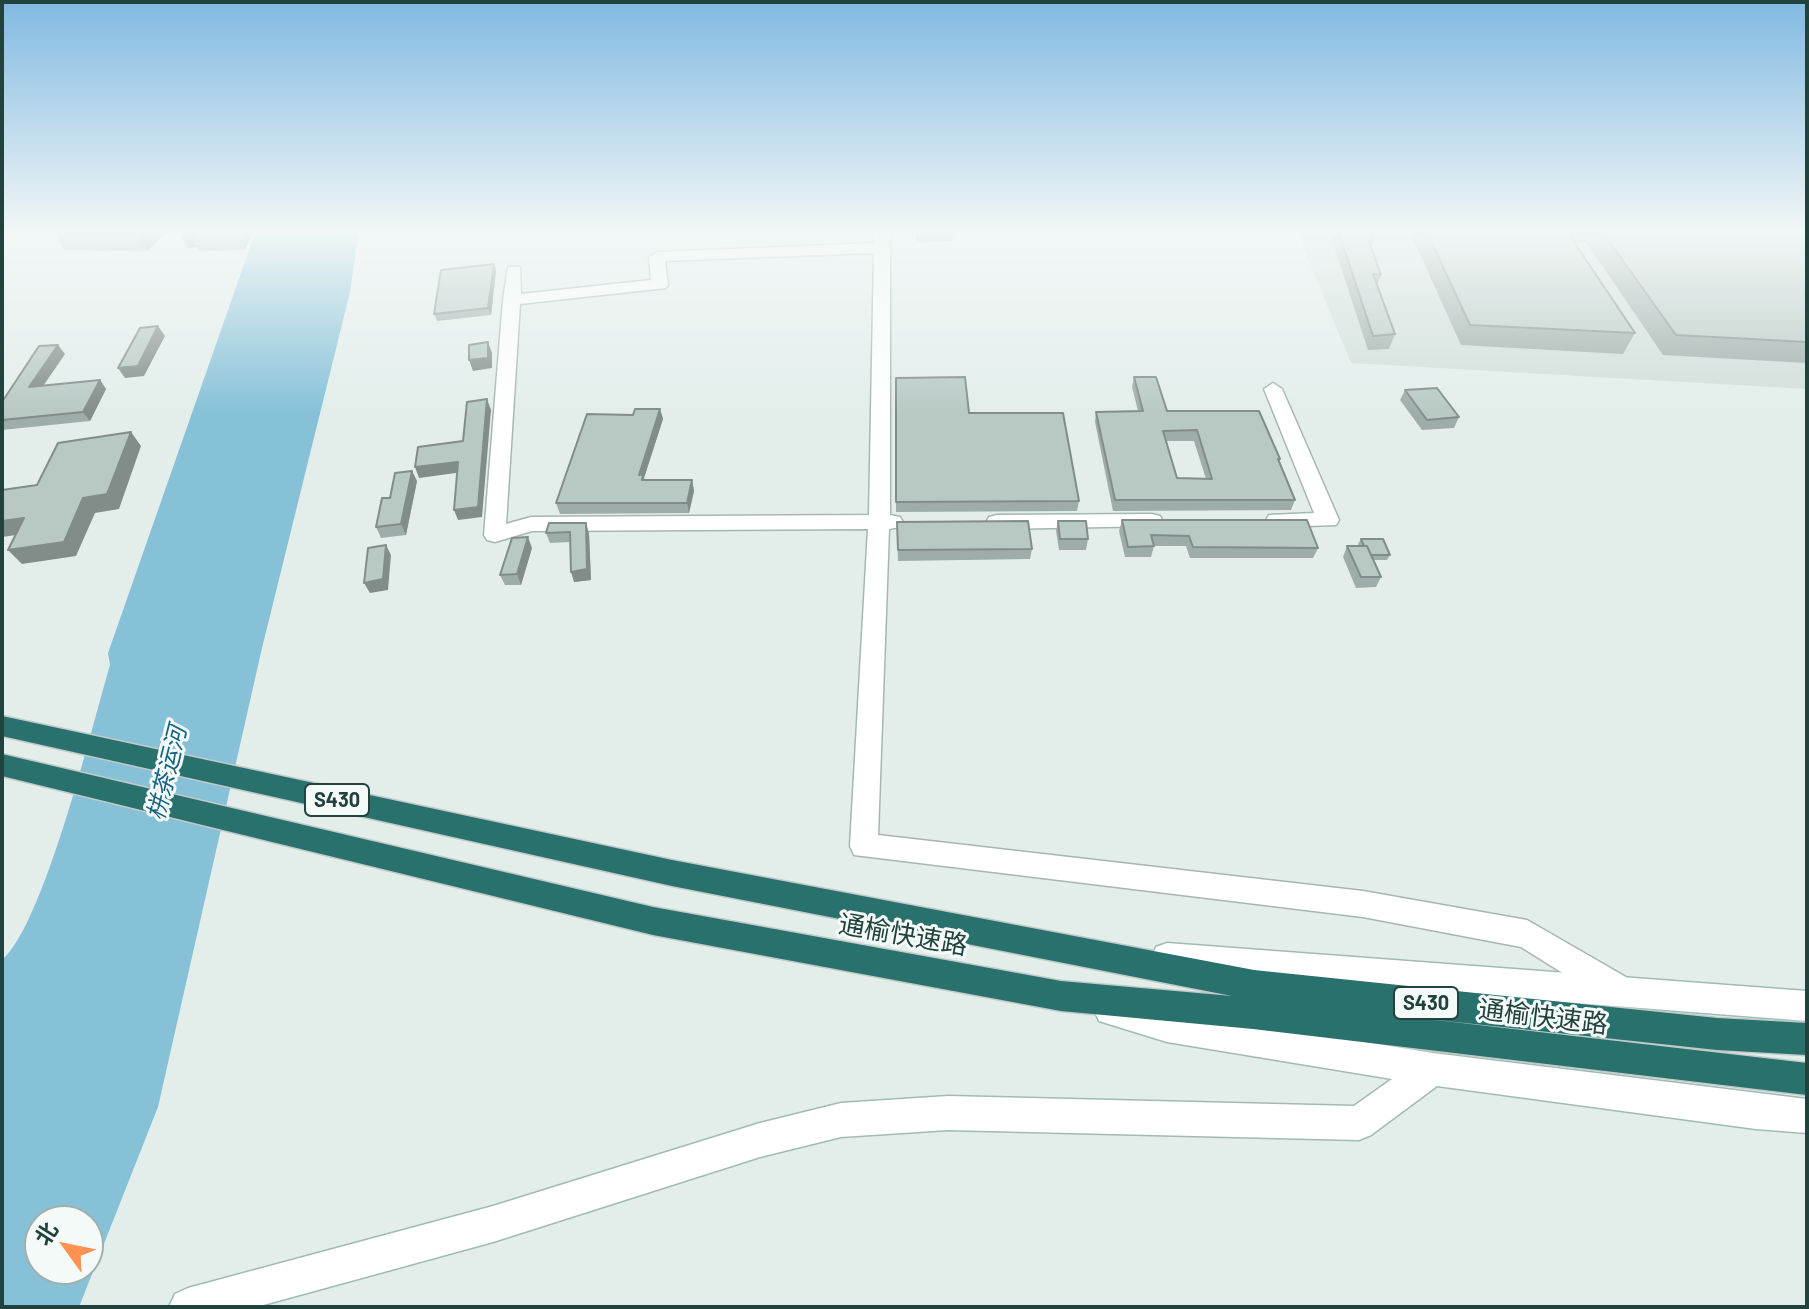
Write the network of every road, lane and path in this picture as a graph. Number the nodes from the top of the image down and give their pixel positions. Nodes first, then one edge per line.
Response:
1 (512, 291) edge
2 (595, 291) edge
3 (881, 291) edge
4 (511, 300) junction
5 (1273, 389) dead end
6 (1251, 520) edge
7 (1173, 521) edge
8 (879, 522) junction
9 (910, 522) edge
10 (972, 522) edge
11 (2, 726) edge
12 (2, 765) edge
13 (1049, 948) junction
14 (1623, 993) junction
15 (1061, 996) junction
16 (1807, 1006) edge
17 (1807, 1039) edge
18 (1433, 1069) junction
19 (1807, 1079) edge
20 (1807, 1116) edge
21 (188, 1307) edge

1 - 4 street
2 - 4 street
3 - 8 street
4 - 8 street
5 - 6 street
7 - 10 street
8 - 9 street
8 - 14 street
11 - 13 highway, 通榆快速路 / S430
12 - 15 highway, 通榆快速路 / S430
13 - 14 street
13 - 17 highway, 通榆快速路 / S430
14 - 16 street
15 - 18 street
15 - 19 highway, 通榆快速路 / S430
18 - 20 street
18 - 21 street

